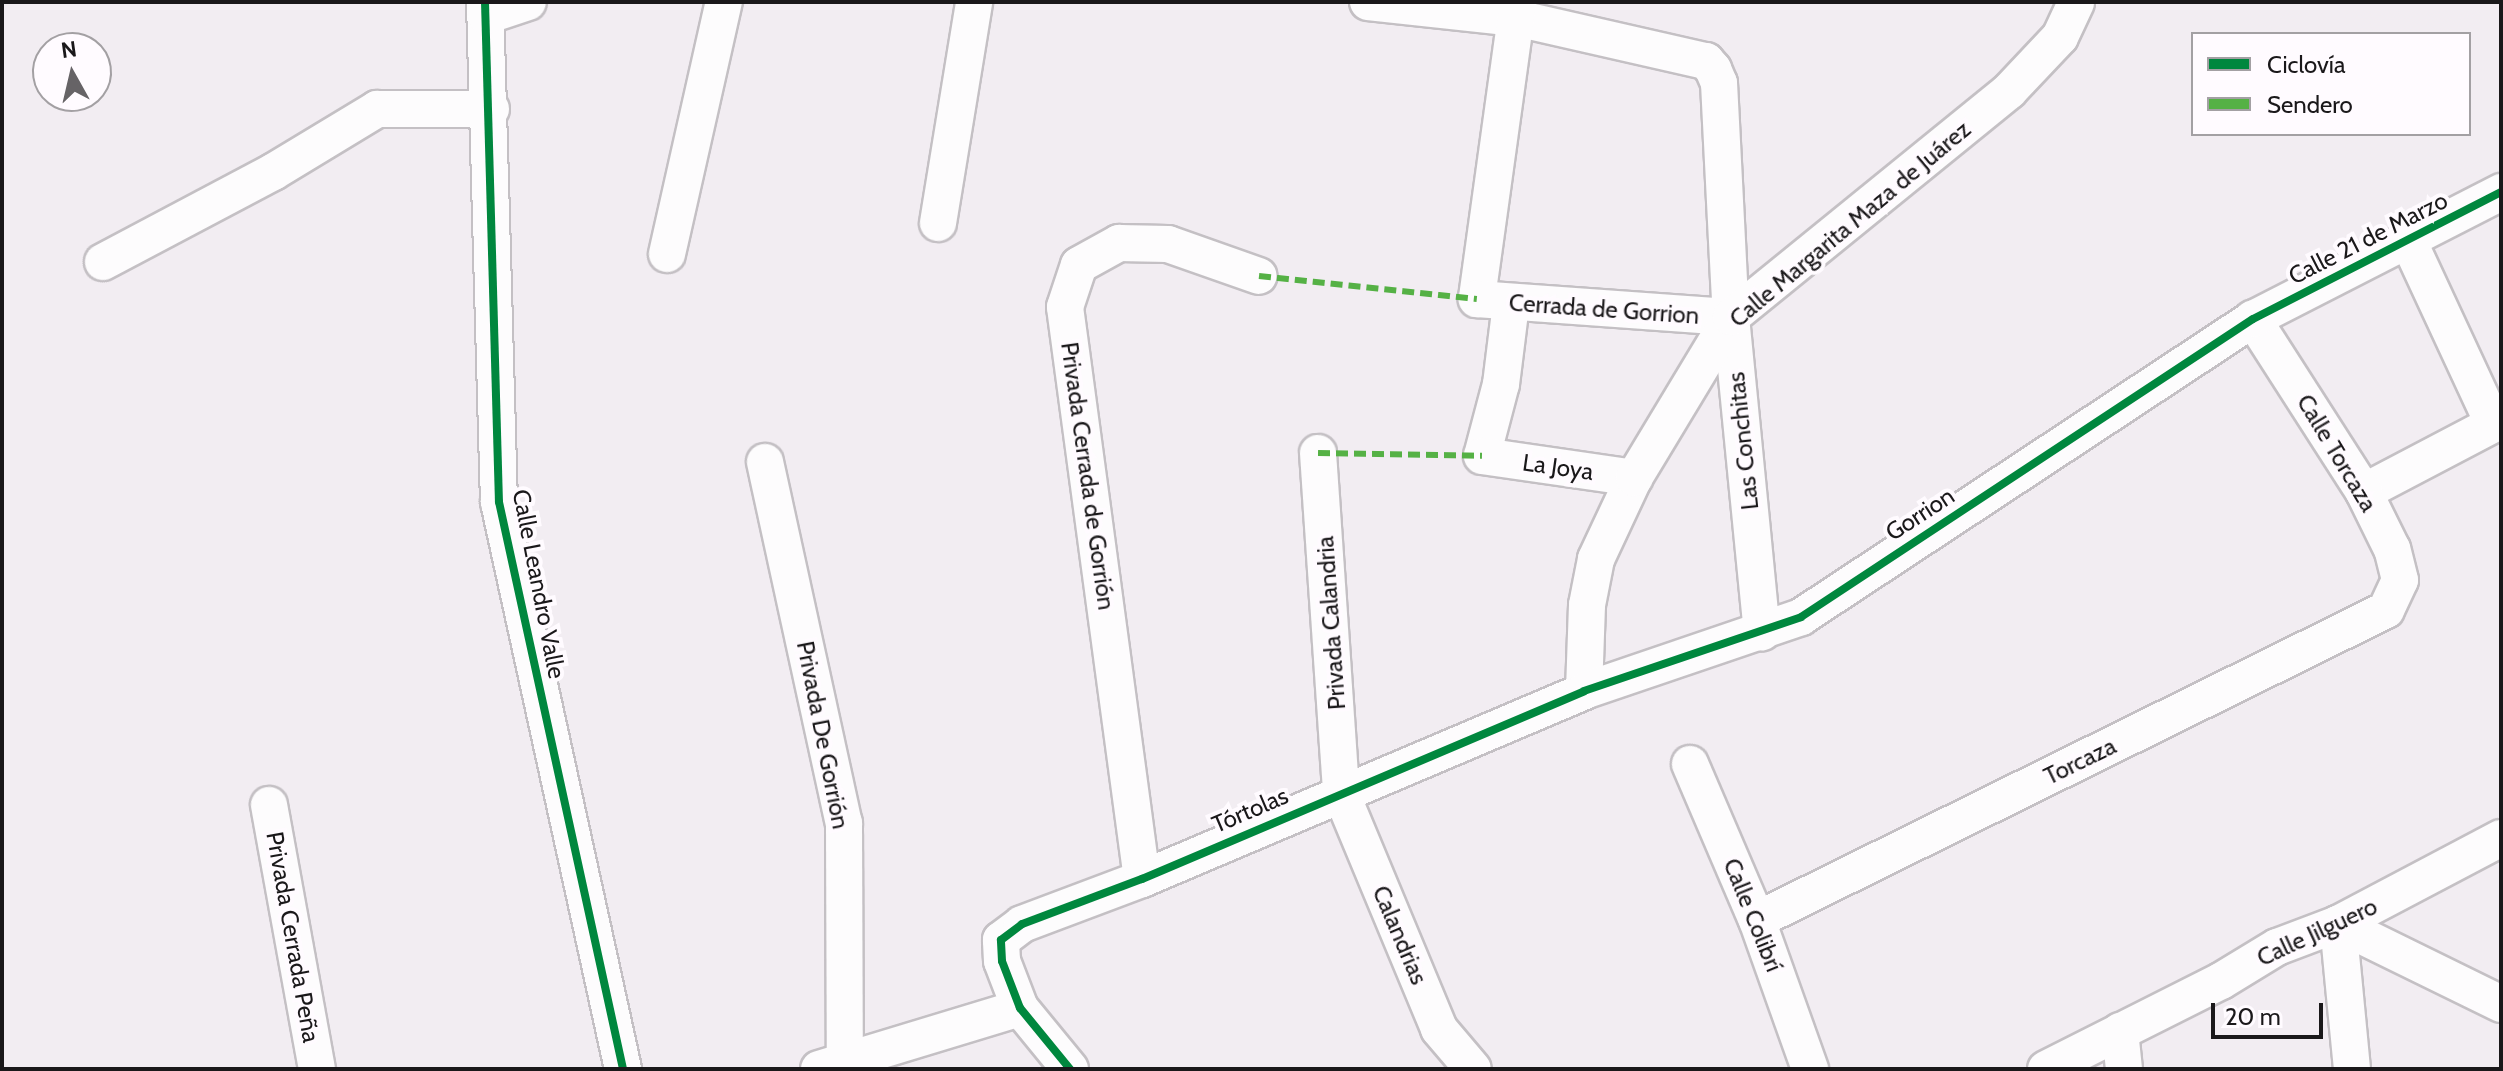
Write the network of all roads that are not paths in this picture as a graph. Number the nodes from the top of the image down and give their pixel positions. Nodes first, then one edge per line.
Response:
1 (528, 2) edge
2 (724, 2) edge
3 (974, 2) edge
4 (1368, 2) edge
5 (2076, 2) edge
6 (486, 9) edge
7 (1517, 10) edge
8 (491, 109) junction
9 (2501, 192) edge
10 (938, 223) dead end
11 (2408, 240) junction
12 (667, 254) dead end
13 (103, 262) dead end
14 (1259, 276) dead end
15 (1494, 302) junction
16 (1731, 317) junction
17 (2253, 319) junction
18 (2497, 422) edge
19 (1318, 453) dead end
20 (765, 462) dead end
21 (1634, 478) junction
22 (2364, 492) junction
23 (2397, 596) joint
24 (1762, 632) junction
25 (1584, 691) junction
26 (1690, 764) dead end
27 (1341, 793) junction
28 (269, 805) dead end
29 (2501, 838) edge
30 (1142, 879) junction
31 (1757, 920) junction
32 (2338, 924) junction
33 (2501, 1004) edge
34 (1020, 1008) junction
35 (2120, 1031) junction
36 (832, 1065) edge
37 (317, 1069) edge
38 (623, 1069) edge
39 (1070, 1069) edge
40 (1473, 1069) edge
41 (1810, 1069) edge
42 (2046, 1069) edge
43 (2124, 1069) edge
44 (2352, 1069) edge

1 - 6 street
2 - 12 street
3 - 10 street
4 - 7 street
5 - 16 street, Calle Margarita Maza de Juárez
6 - 8 street, Calle Leandro Valle
7 - 15 street
7 - 16 street, Las Conchitas
8 - 13 street
8 - 38 street, Calle Leandro Valle
9 - 11 street, Calle 21 de Marzo
11 - 17 street, Calle 21 de Marzo
11 - 18 street
14 - 30 street, Privada Cerrada de Gorrión
15 - 16 street, Cerrada de Gorrion
15 - 21 street, La Joya
16 - 21 street, Calle Margarita Maza de Juárez
16 - 24 street, Las Conchitas
17 - 22 street, Calle Torcaza
17 - 24 street, Gorrion
18 - 22 street
19 - 27 street, Privada Calandria
20 - 36 street, Privada De Gorrión
21 - 25 street, Calle Margarita Maza de Juárez
22 - 23 street, Calle Torcaza
23 - 31 street, Torcaza
24 - 25 street, Gorrion
25 - 27 street, Tórtolas
26 - 31 street, Calle Colibrí
27 - 30 street, Tórtolas
27 - 40 street, Calandrias
28 - 37 street, Privada Cerrada Peña
29 - 32 street, Calle Jilguero
30 - 34 street, Tórtolas
31 - 41 street, Calle Colibrí
32 - 33 street
32 - 35 street, Calle Jilguero
32 - 44 street
34 - 36 street
34 - 39 street
35 - 42 street, Calle Jilguero
35 - 43 street

